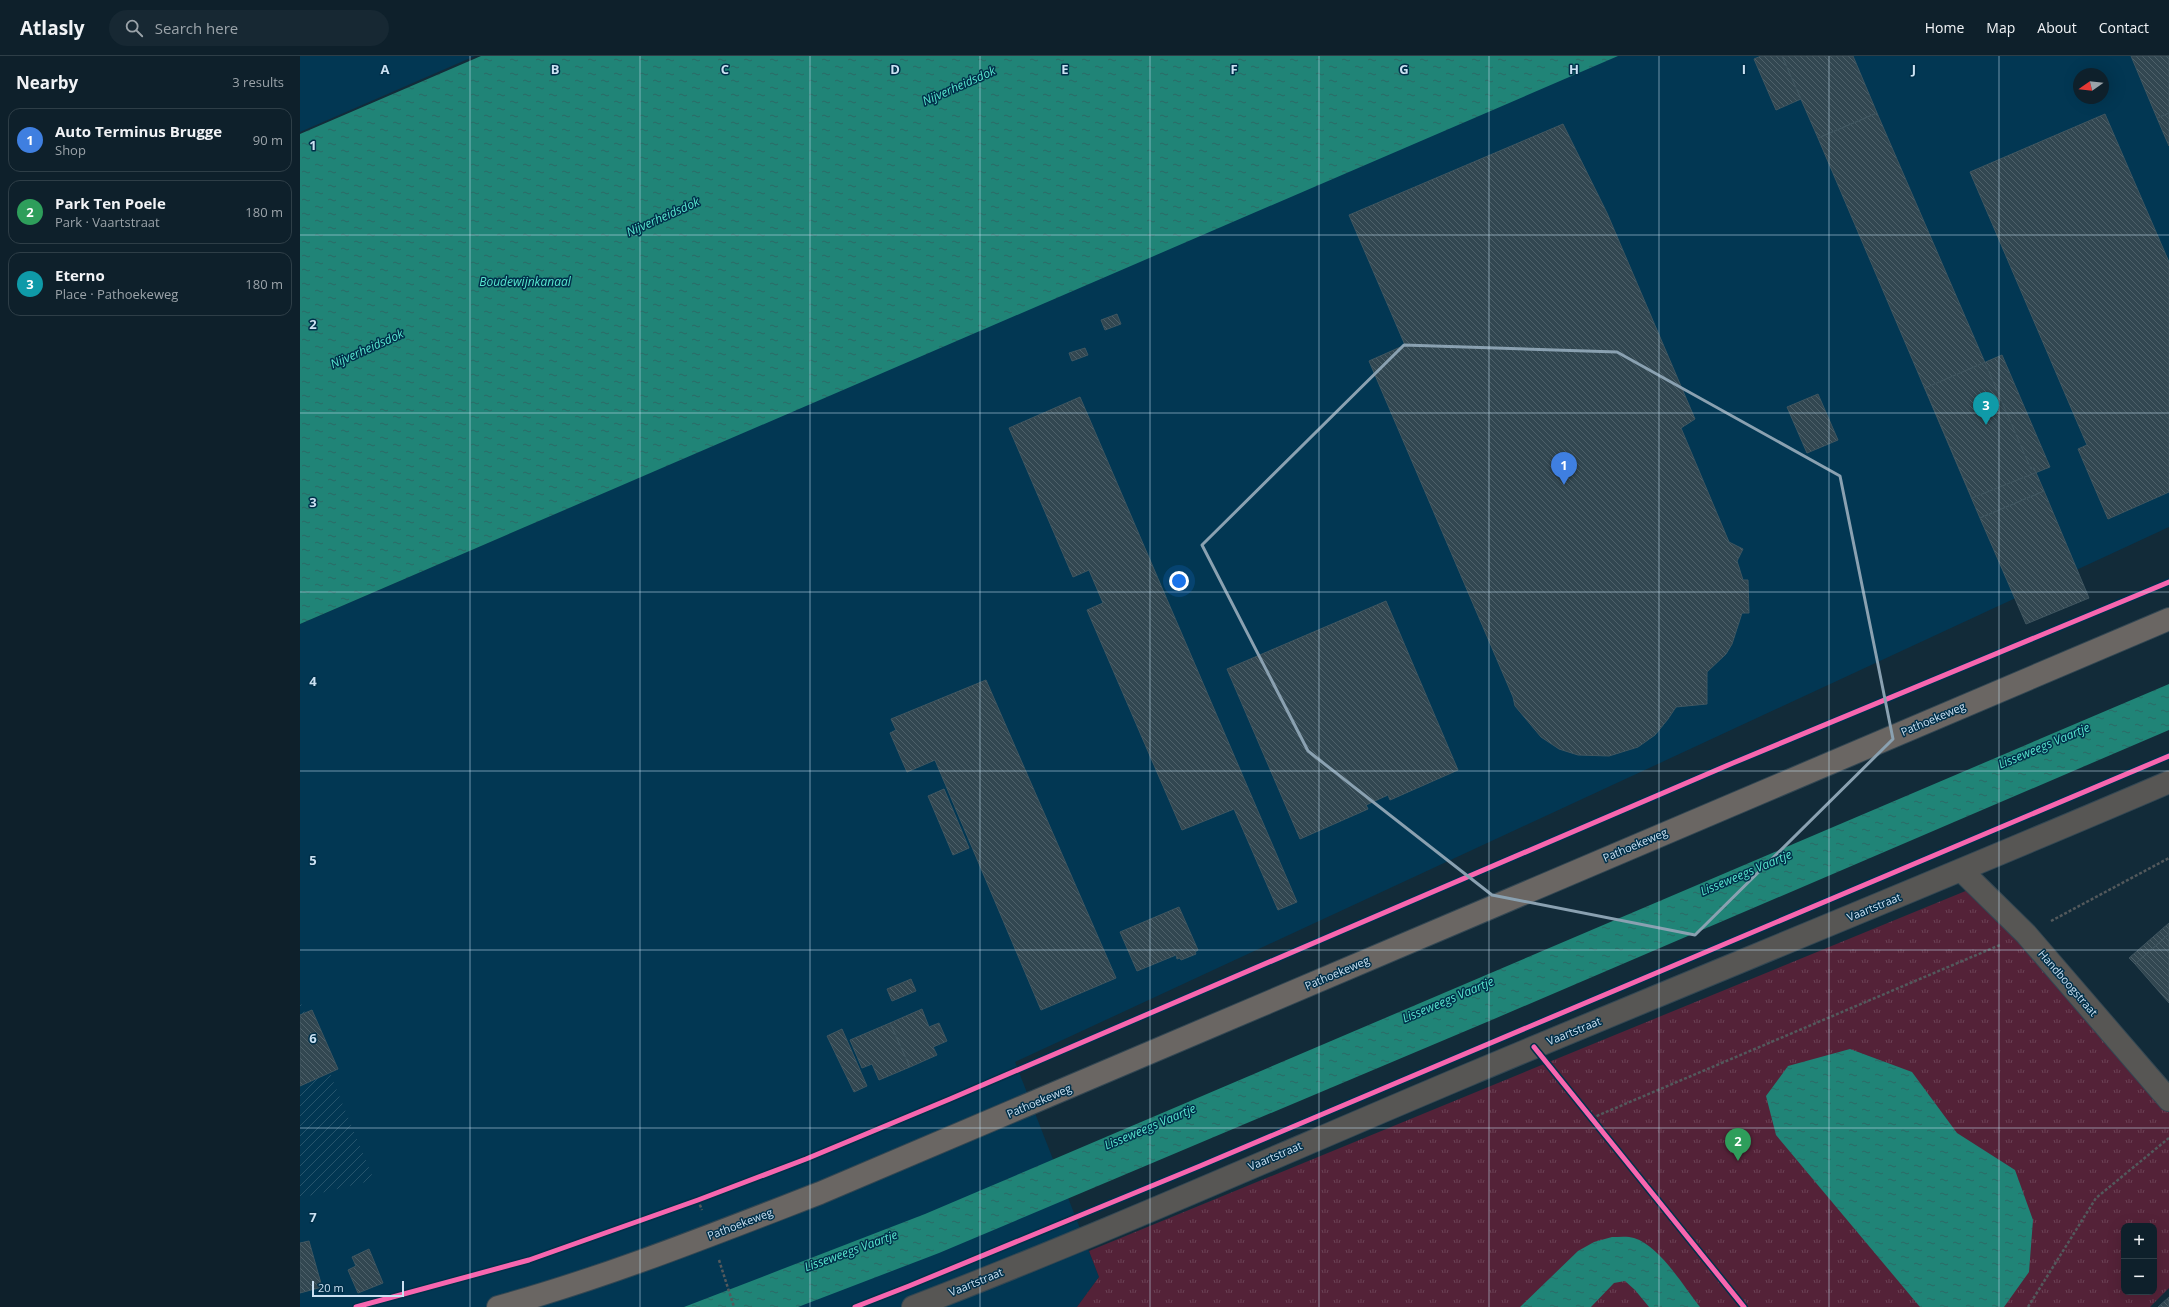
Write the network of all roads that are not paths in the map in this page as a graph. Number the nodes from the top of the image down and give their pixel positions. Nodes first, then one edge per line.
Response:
1 (2169, 619) edge
2 (2169, 782) edge
3 (1962, 871) junction
4 (2169, 1100) edge
5 (916, 1306) edge
6 (498, 1307) edge

1 - 6 main road, Pathoekeweg
2 - 3 street, Vaartstraat
3 - 4 street, Handboogstraat
3 - 5 street, Vaartstraat

